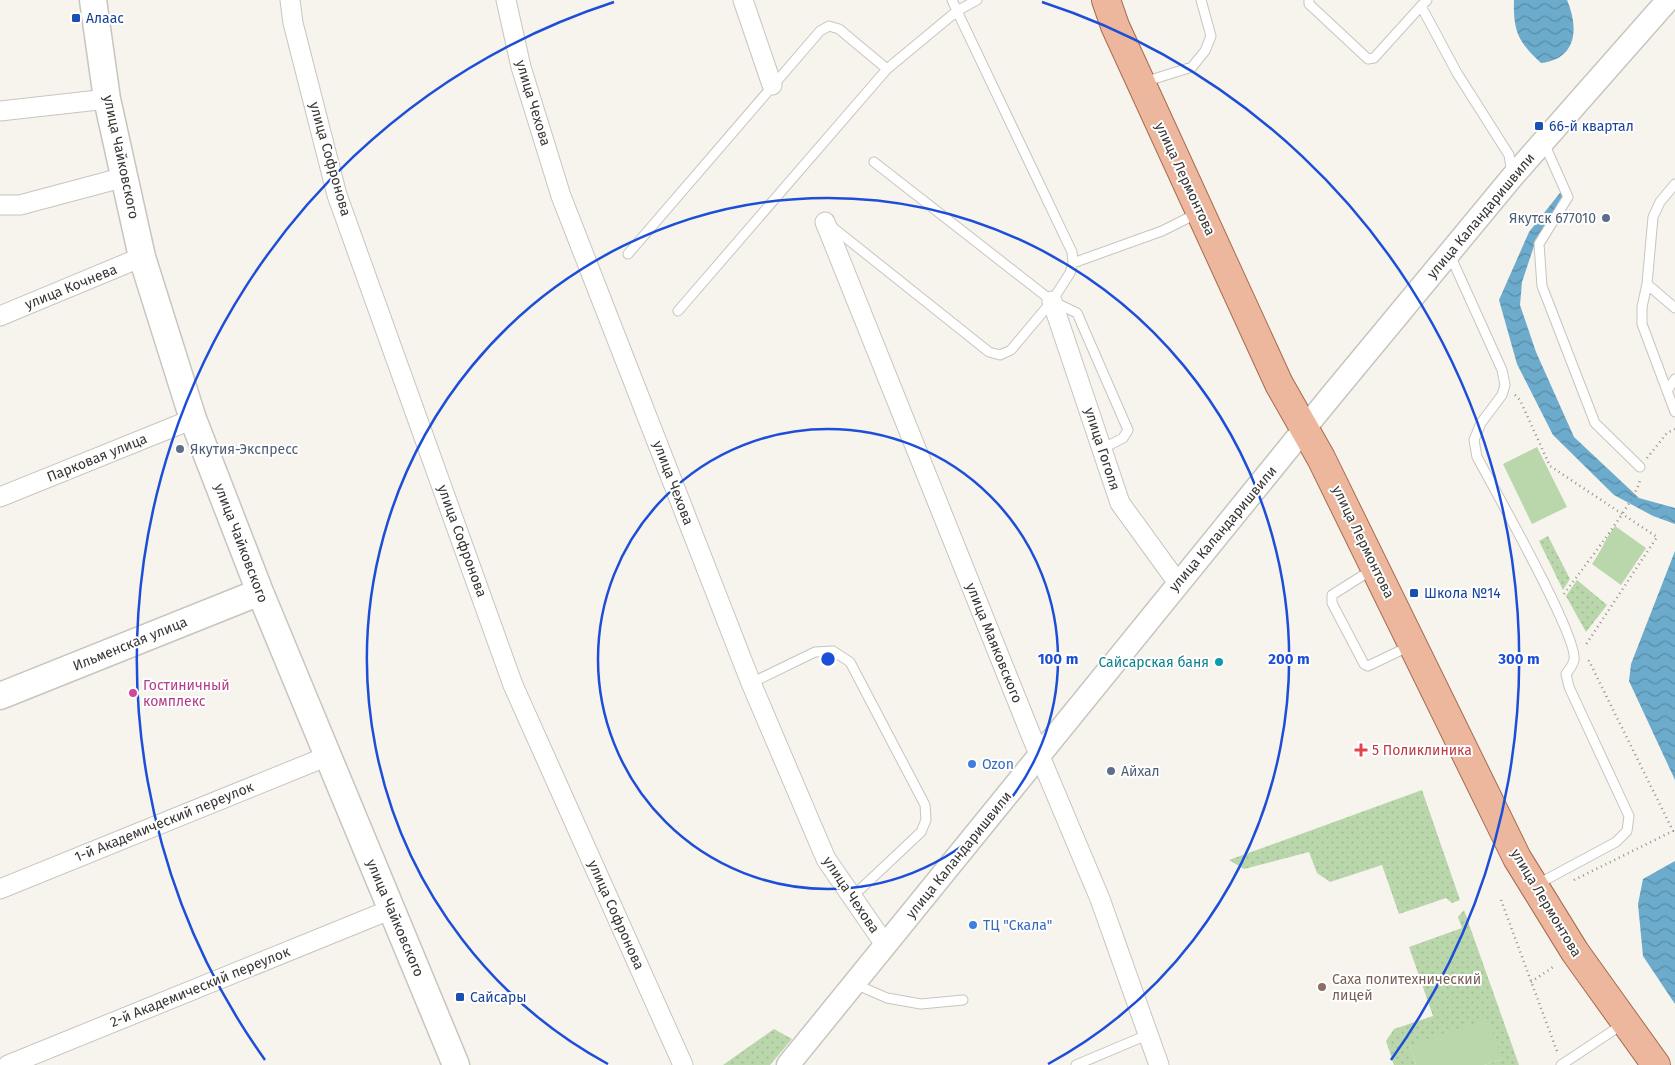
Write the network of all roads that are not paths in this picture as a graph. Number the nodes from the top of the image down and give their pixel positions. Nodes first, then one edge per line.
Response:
1 (93, 0) edge
2 (290, 0) edge
3 (506, 0) edge
4 (743, 0) edge
5 (952, 0) edge
6 (978, 0) edge
7 (1106, 0) edge
8 (1201, 0) edge
9 (1310, 0) edge
10 (1668, 0) edge
11 (1424, 3) edge
12 (957, 11) junction
13 (887, 69) junction
14 (1141, 83) junction
15 (772, 85) junction
16 (108, 99) junction
17 (0, 110) edge
18 (1544, 142) junction
19 (874, 162) dead end
20 (1513, 176) junction
21 (125, 177) junction
22 (1675, 184) edge
23 (0, 205) edge
24 (1200, 212) junction
25 (825, 222) joint
26 (1449, 253) junction
27 (628, 254) dead end
28 (142, 257) junction
29 (1073, 262) junction
30 (1647, 284) junction
31 (1052, 301) junction
32 (1675, 308) edge
33 (678, 311) dead end
34 (0, 316) edge
35 (1675, 379) edge
36 (1667, 391) junction
37 (1675, 412) edge
38 (193, 419) junction
39 (1306, 429) junction
40 (1101, 450) junction
41 (1640, 467) road end
42 (0, 497) edge
43 (1375, 567) junction
44 (1178, 583) junction
45 (260, 592) junction
46 (1413, 644) junction
47 (751, 683) junction
48 (0, 696) edge
49 (1039, 754) junction
50 (328, 756) junction
51 (1534, 887) junction
52 (0, 889) edge
53 (852, 897) junction
54 (392, 909) junction
55 (886, 946) junction
56 (855, 984) junction
57 (963, 1000) dead end
58 (1625, 1022) junction
59 (1147, 1035) junction
60 (1575, 1060) edge
61 (455, 1064) edge
62 (8, 1065) edge
63 (683, 1065) edge
64 (788, 1065) edge
65 (1076, 1065) edge
66 (1160, 1065) edge
67 (1562, 1065) edge
68 (1656, 1065) edge

1 - 16 main road, улица Чайковского
2 - 63 street, улица Софронова
3 - 47 street, улица Чехова
4 - 15 street
5 - 12 lane
6 - 12 lane
7 - 14 main road, улица Лермонтова
8 - 14 lane
9 - 11 lane
10 - 18 street, улица Каландаришвили
11 - 20 lane
12 - 13 lane
12 - 29 lane
13 - 15 lane
13 - 33 lane
14 - 24 main road, улица Лермонтова
15 - 27 lane
16 - 17 street
16 - 21 main road, улица Чайковского
18 - 20 street, улица Каландаришвили
18 - 41 lane
19 - 31 lane
20 - 26 street, улица Каландаришвили
21 - 23 street
21 - 28 main road, улица Чайковского
22 - 30 lane
24 - 29 lane
24 - 39 main road, улица Лермонтова
25 - 31 lane
25 - 49 street, улица Маяковского
26 - 39 street, улица Каландаришвили
26 - 51 lane
28 - 34 street, улица Кочнева
28 - 38 main road, улица Чайковского
29 - 31 lane
30 - 32 lane
30 - 36 lane
31 - 40 street, улица Гоголя
31 - 40 lane
35 - 36 lane
36 - 37 lane
38 - 42 street, Парковая улица
38 - 45 main road, улица Чайковского
39 - 43 main road, улица Лермонтова
39 - 44 street, улица Каландаришвили
40 - 44 street, улица Гоголя
43 - 46 main road, улица Лермонтова
43 - 46 lane
44 - 49 street, улица Каландаришвили
45 - 48 main road, Ильменская улица
45 - 50 main road, улица Чайковского
46 - 51 main road, улица Лермонтова
47 - 53 street, улица Чехова
47 - 53 lane
49 - 55 street, улица Каландаришвили
49 - 59 street, улица Маяковского
50 - 52 street, 1-й Академический переулок
50 - 54 main road, улица Чайковского
51 - 58 main road, улица Лермонтова
53 - 55 street, улица Чехова
54 - 61 main road, улица Чайковского
54 - 62 street, 2-й Академический переулок
55 - 56 street, улица Каландаришвили
56 - 57 lane
56 - 64 street, улица Каландаришвили
58 - 60 lane
58 - 68 main road, улица Лермонтова
59 - 65 lane
59 - 66 street, улица Маяковского
60 - 67 lane

